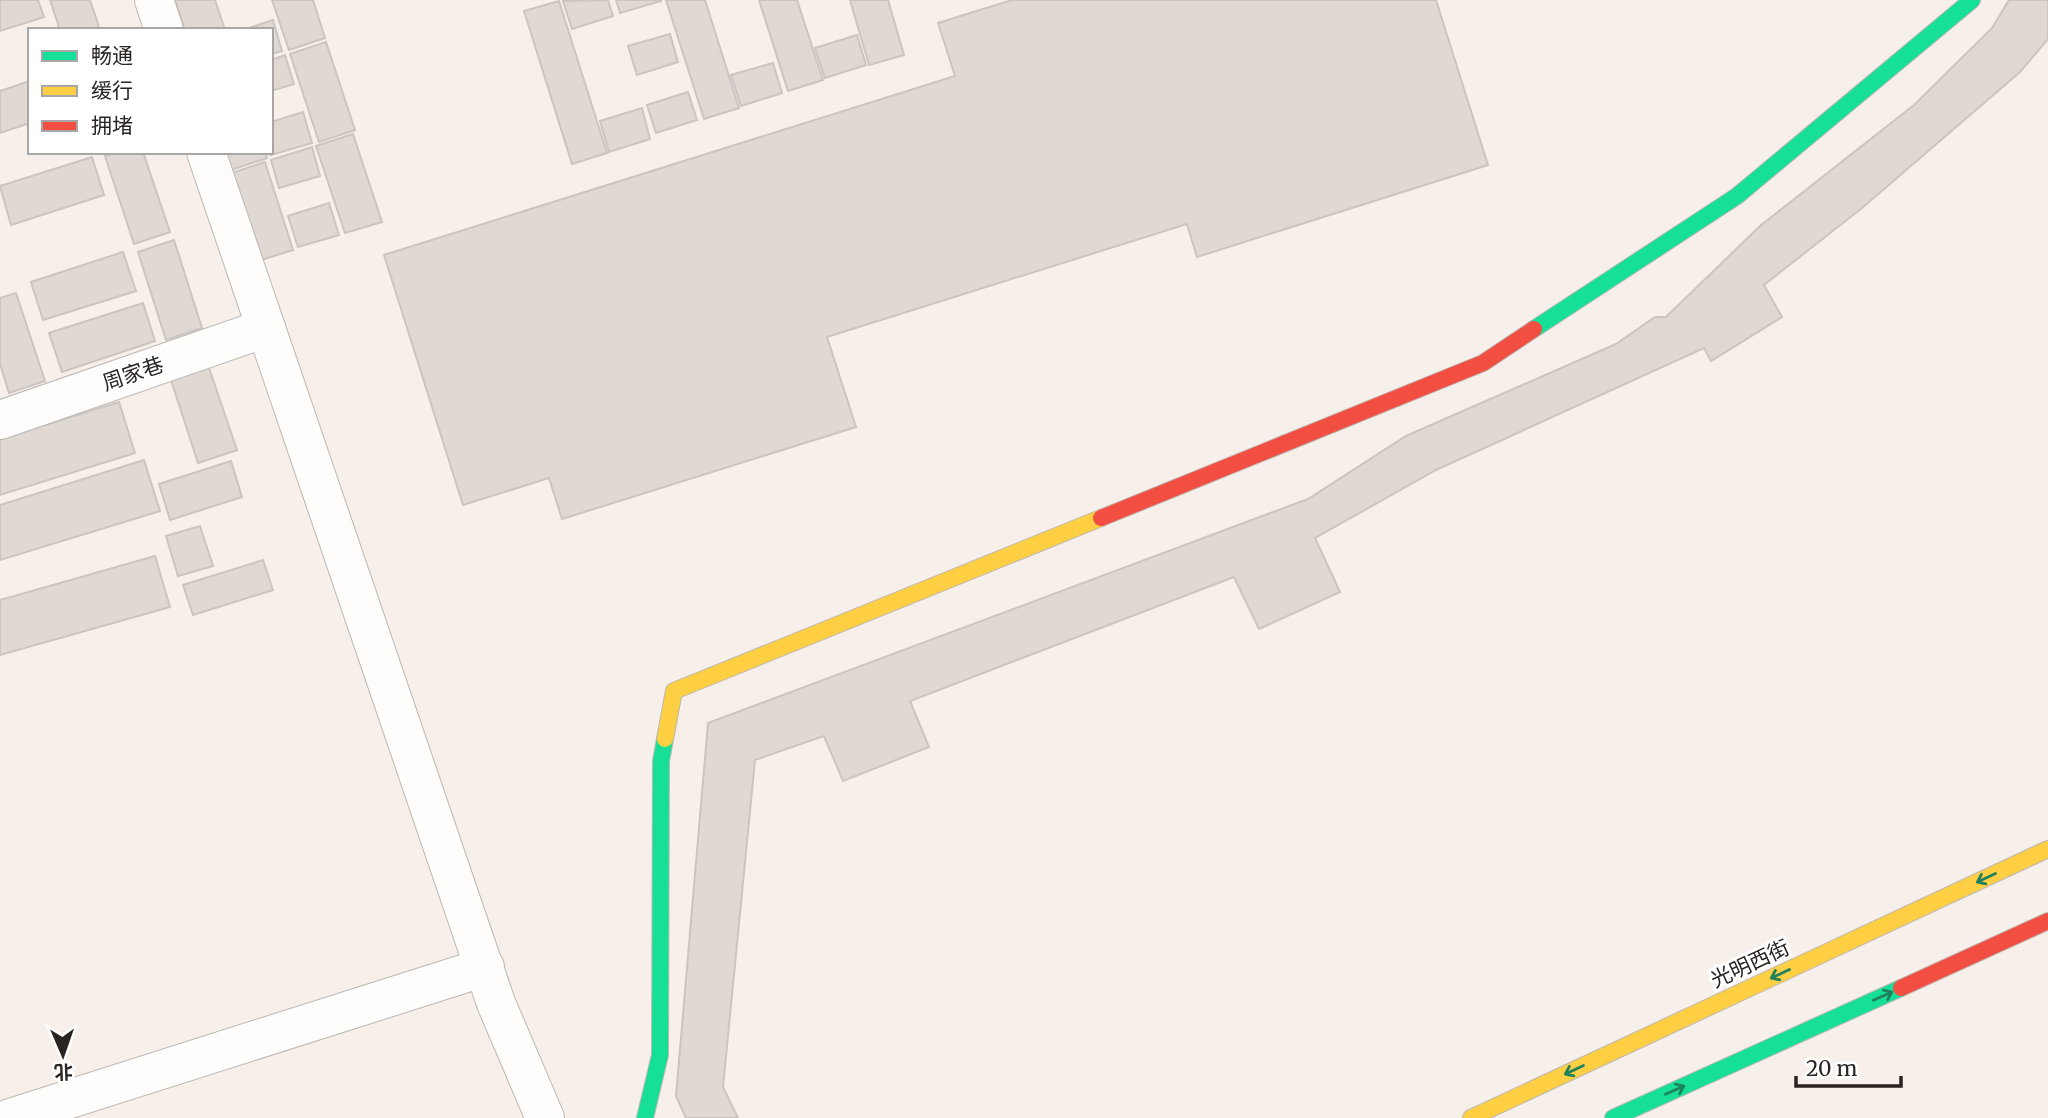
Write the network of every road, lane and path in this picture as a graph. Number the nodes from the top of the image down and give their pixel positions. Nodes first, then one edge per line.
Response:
1 (154, 0) edge
2 (1972, 0) edge
3 (163, 28) edge
4 (207, 154) edge
5 (266, 328) junction
6 (0, 420) edge
7 (2048, 849) edge
8 (2048, 921) edge
9 (485, 967) junction
10 (10, 1118) edge
11 (545, 1118) edge
12 (645, 1118) edge
13 (1471, 1118) edge
14 (1613, 1118) edge

1 - 3 street
2 - 12 street
4 - 5 street
5 - 6 street, 周家巷
5 - 9 street
7 -> 13 street, 光明西街
14 -> 8 street
9 - 10 street
9 - 11 street

